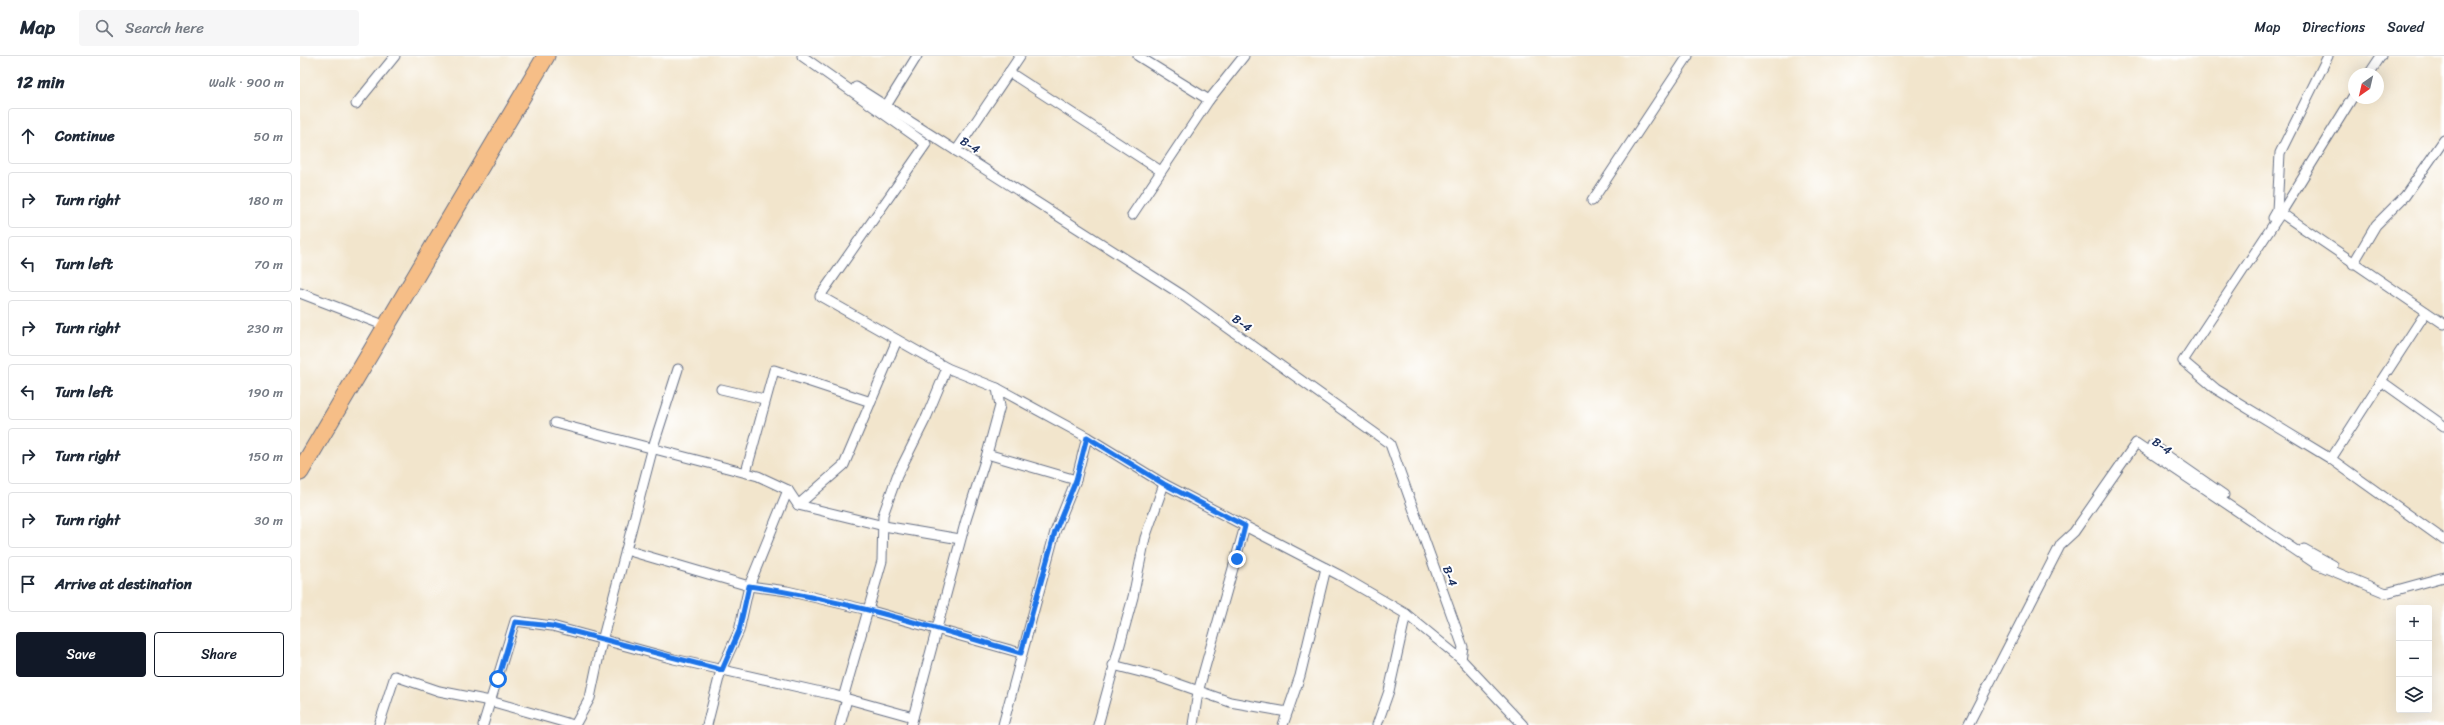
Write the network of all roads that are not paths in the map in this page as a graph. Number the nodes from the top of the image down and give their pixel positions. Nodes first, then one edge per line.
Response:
1 (395, 56) edge
2 (546, 56) edge
3 (802, 56) edge
4 (917, 56) edge
5 (1020, 56) edge
6 (1138, 56) edge
7 (1244, 56) edge
8 (1688, 56) edge
9 (2328, 56) edge
10 (2382, 56) edge
11 (812, 57) edge
12 (2373, 68) edge
13 (1009, 72) junction
14 (1209, 100) junction
15 (356, 104) dead end
16 (2348, 104) edge
17 (886, 106) junction
18 (2444, 140) edge
19 (956, 151) junction
20 (1161, 171) junction
21 (1592, 201) dead end
22 (2281, 213) junction
23 (1132, 215) dead end
24 (2353, 264) junction
25 (2238, 276) junction
26 (300, 292) edge
27 (2426, 312) junction
28 (2444, 324) edge
29 (386, 326) junction
30 (897, 340) junction
31 (947, 368) junction
32 (678, 369) dead end
33 (2381, 381) junction
34 (997, 388) junction
35 (722, 389) dead end
36 (764, 399) junction
37 (872, 402) junction
38 (556, 423) dead end
39 (2444, 426) edge
40 (1087, 437) junction
41 (2152, 445) dead end
42 (653, 447) junction
43 (987, 454) junction
44 (2331, 459) junction
45 (300, 472) edge
46 (746, 472) junction
47 (1076, 480) junction
48 (1164, 484) junction
49 (788, 490) junction
50 (798, 505) junction
51 (884, 526) junction
52 (1245, 526) junction
53 (960, 539) junction
54 (2444, 540) edge
55 (626, 550) junction
56 (1326, 568) junction
57 (2444, 577) edge
58 (749, 586) junction
59 (2386, 593) junction
60 (868, 610) junction
61 (1406, 614) junction
62 (935, 628) junction
63 (602, 641) junction
64 (1021, 653) junction
65 (1461, 659) junction
66 (1113, 665) junction
67 (722, 670) junction
68 (1198, 692) junction
69 (845, 698) junction
70 (490, 701) junction
71 (1287, 712) junction
72 (912, 721) edge
73 (380, 725) edge
74 (483, 725) edge
75 (574, 725) edge
76 (707, 725) edge
77 (840, 725) edge
78 (1002, 725) edge
79 (1098, 725) edge
80 (1193, 725) edge
81 (1283, 725) edge
82 (1377, 725) edge
83 (1523, 725) edge
84 (1968, 725) edge

1 - 15 street
2 - 29 highway
3 - 30 street
4 - 17 street
5 - 13 street
6 - 14 street
7 - 14 street
8 - 21 street
9 - 25 street
10 - 12 street
11 - 17 street, B-4
13 - 19 street
13 - 20 street
14 - 20 street
16 - 22 street
17 - 19 street, B-4
18 - 24 street
19 - 65 street, B-4
20 - 23 street
22 - 24 street
22 - 25 street
24 - 27 street
25 - 44 street
26 - 29 street
27 - 28 street
27 - 33 street
29 - 45 highway
30 - 31 street
30 - 37 street
31 - 34 street
31 - 51 street
32 - 42 street
33 - 39 street
33 - 44 street
34 - 40 street
34 - 43 street
35 - 36 street
36 - 37 street
36 - 46 street
37 - 50 street
38 - 42 street
40 - 47 street
40 - 48 street
41 - 59 street
42 - 46 street
42 - 55 street
43 - 47 street
43 - 53 street
44 - 54 street
46 - 49 street
47 - 64 street
48 - 52 street
48 - 66 street
49 - 50 street
49 - 58 street
50 - 51 street
51 - 53 street
51 - 60 street
52 - 56 street
52 - 68 street
53 - 62 street
55 - 58 street
55 - 63 street
56 - 61 street
56 - 71 street
57 - 59 street
58 - 60 street
58 - 67 street
59 - 84 street, B-4
60 - 62 street
60 - 69 street
61 - 65 street
61 - 82 street
62 - 64 street
62 - 72 street
63 - 67 street
63 - 70 street
63 - 75 street
64 - 78 street
65 - 83 street
66 - 68 street
66 - 79 street
67 - 69 street
67 - 76 street
68 - 71 street
68 - 80 street
69 - 72 street
69 - 77 street
70 - 73 street
70 - 74 street
70 - 75 street
71 - 81 street

